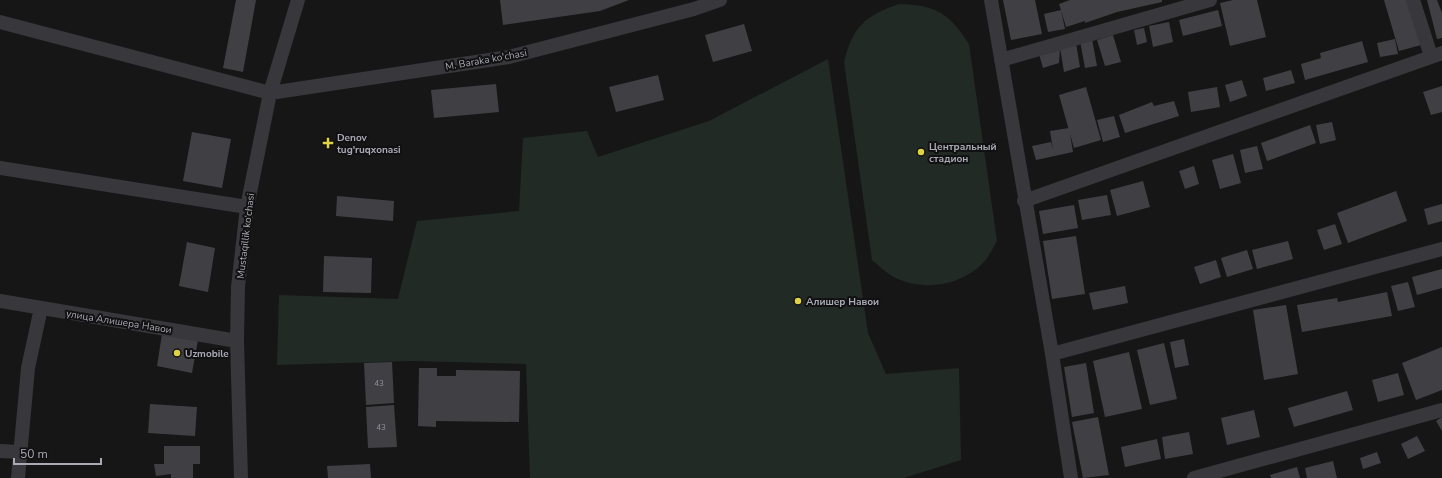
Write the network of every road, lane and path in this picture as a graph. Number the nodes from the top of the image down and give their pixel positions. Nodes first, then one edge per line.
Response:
1 (298, 0) edge
2 (720, 0) edge
3 (991, 0) edge
4 (1210, 0) edge
5 (1413, 0) edge
6 (692, 5) edge
7 (0, 22) edge
8 (1437, 55) edge
9 (1001, 60) junction
10 (270, 93) junction
11 (0, 168) edge
12 (1024, 201) junction
13 (247, 207) junction
14 (1442, 250) edge
15 (0, 301) edge
16 (41, 308) junction
17 (237, 341) junction
18 (1052, 354) junction
19 (1442, 410) edge
20 (0, 452) edge
21 (19, 452) junction
22 (18, 478) edge
23 (241, 478) edge
24 (1071, 478) edge
25 (1194, 478) edge

1 - 10 street, Mustaqillik ko‘chasi
2 - 6 street, M. Baraka ko'chasi
3 - 9 street
4 - 9 street
5 - 8 street
6 - 10 street, M. Baraka ko'chasi
7 - 10 street
8 - 12 street
9 - 12 street
10 - 13 street, Mustaqillik ko‘chasi
11 - 13 street
12 - 18 street
13 - 17 street, Mustaqillik ko‘chasi
14 - 18 street
15 - 16 street, улица Алишера Навои
16 - 17 street, улица Алишера Навои
16 - 21 street
17 - 23 street, Mustaqillik ko‘chasi
18 - 24 street
19 - 25 street
20 - 21 street
21 - 22 street

